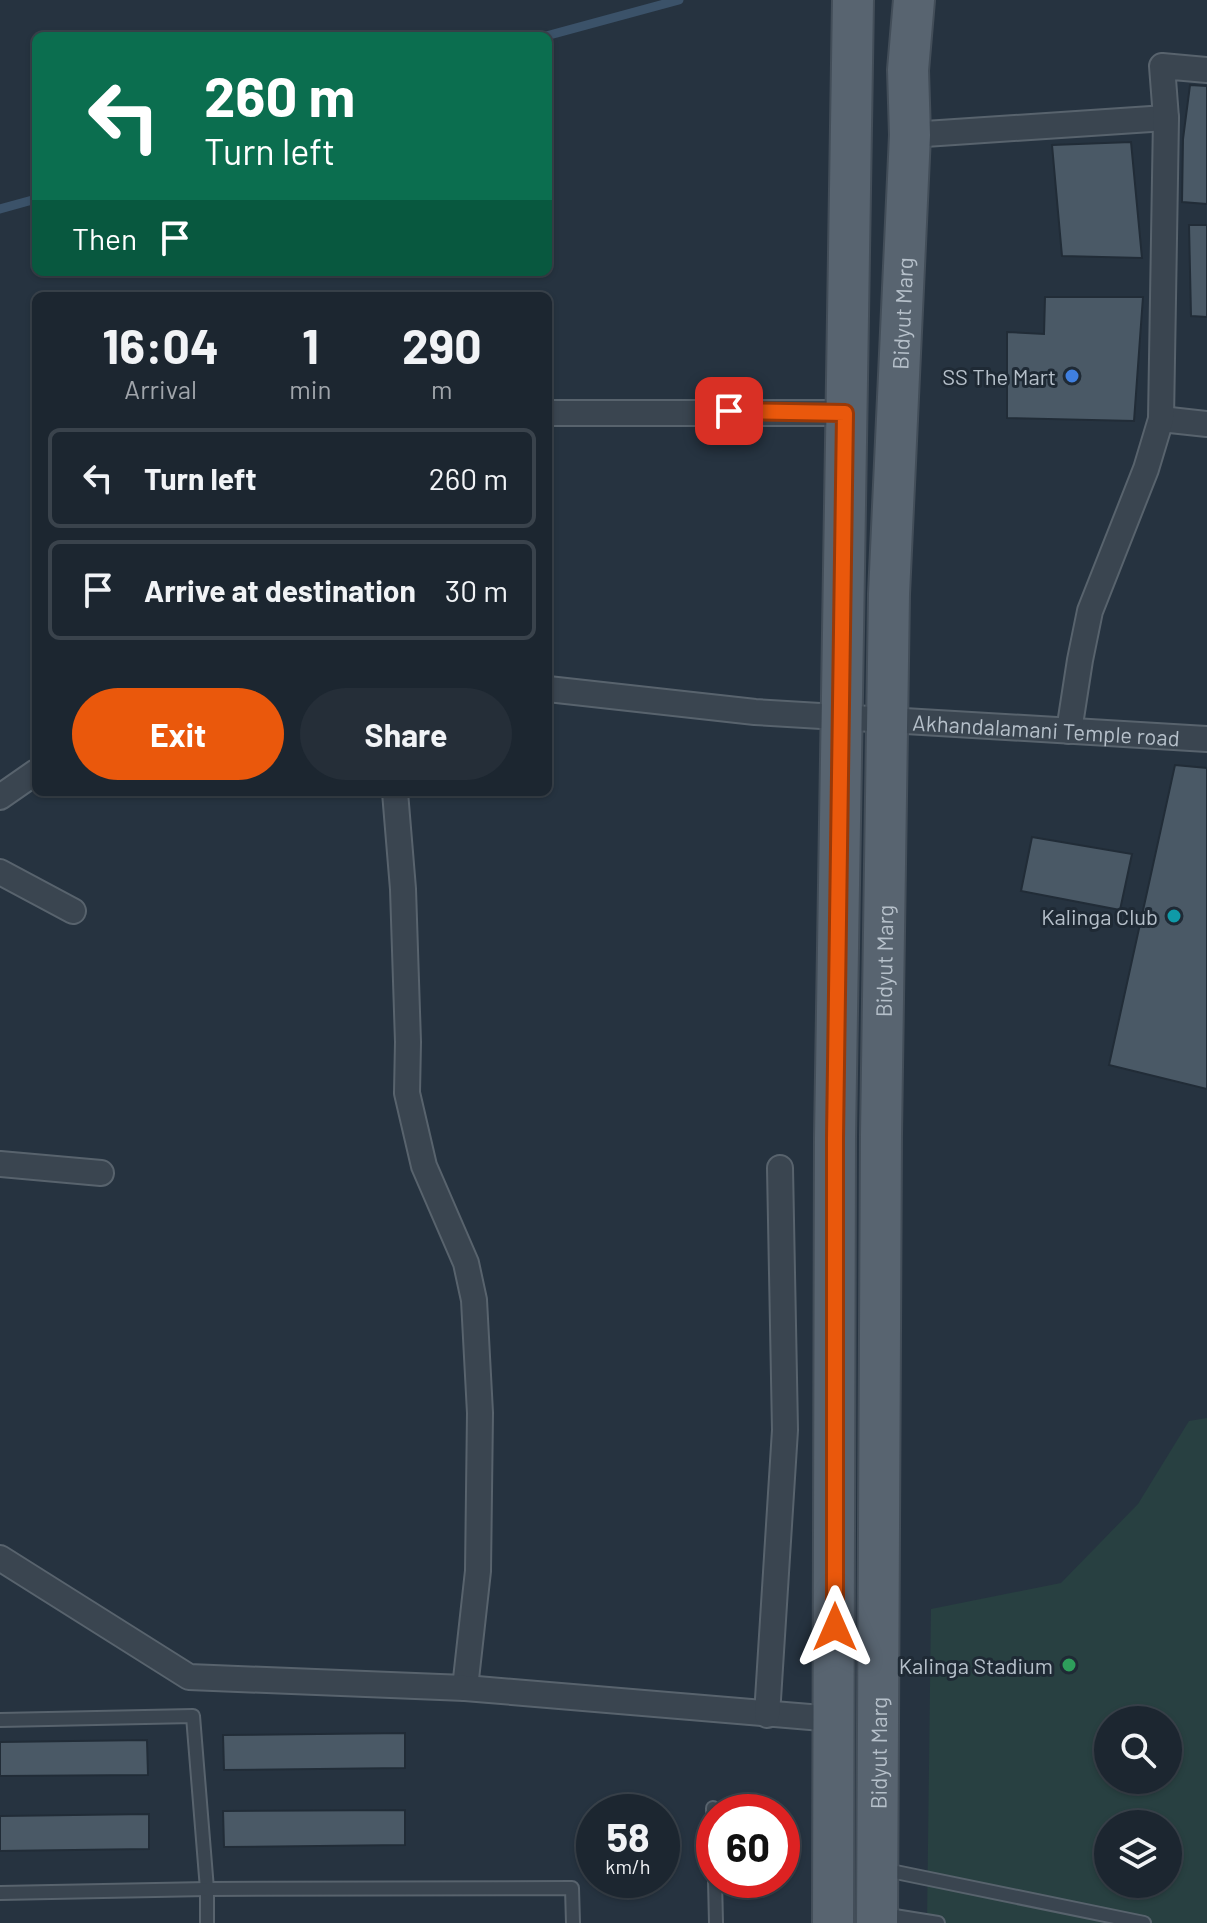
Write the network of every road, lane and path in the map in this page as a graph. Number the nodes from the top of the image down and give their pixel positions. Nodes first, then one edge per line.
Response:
1 (853, 0) edge
2 (914, 0) edge
3 (1207, 70) edge
4 (1166, 118) junction
5 (910, 135) junction
6 (552, 413) edge
7 (845, 413) junction
8 (1161, 419) junction
9 (1207, 424) edge
10 (552, 689) edge
11 (841, 718) junction
12 (887, 721) junction
13 (1069, 731) junction
14 (1207, 739) edge
15 (32, 775) edge
16 (395, 796) edge
17 (0, 797) edge
18 (0, 872) edge
19 (73, 911) dead end
20 (0, 1164) edge
21 (780, 1168) dead end
22 (101, 1173) dead end
23 (0, 1558) edge
24 (465, 1688) junction
25 (767, 1715) junction
26 (834, 1719) junction
27 (0, 1720) edge
28 (878, 1869) junction
29 (207, 1889) junction
30 (0, 1893) edge
31 (715, 1898) edge
32 (877, 1918) edge
33 (207, 1923) edge
34 (573, 1923) edge
35 (716, 1923) edge
36 (833, 1923) edge
37 (938, 1923) edge
38 (1144, 1923) edge

1 - 7 main road, Bidyut Marg
2 - 5 main road, Bidyut Marg
3 - 4 street
4 - 5 street
4 - 8 street
5 - 12 main road, Bidyut Marg
6 - 7 street
7 - 11 main road, Bidyut Marg
8 - 9 street
8 - 13 street
10 - 11 street, Akhandalamani Temple road
11 - 12 street, Akhandalamani Temple road
11 - 26 main road, Bidyut Marg
12 - 13 street, Akhandalamani Temple road
12 - 28 main road, Bidyut Marg
13 - 14 street, Akhandalamani Temple road
15 - 17 street
16 - 24 street
18 - 19 street
20 - 22 street
21 - 25 street
23 - 24 street
24 - 25 street
25 - 26 street
26 - 36 main road, Bidyut Marg
27 - 29 lane
28 - 32 main road, Bidyut Marg
28 - 38 lane
29 - 30 lane
29 - 33 lane
29 - 34 lane
31 - 35 lane
32 - 37 lane

